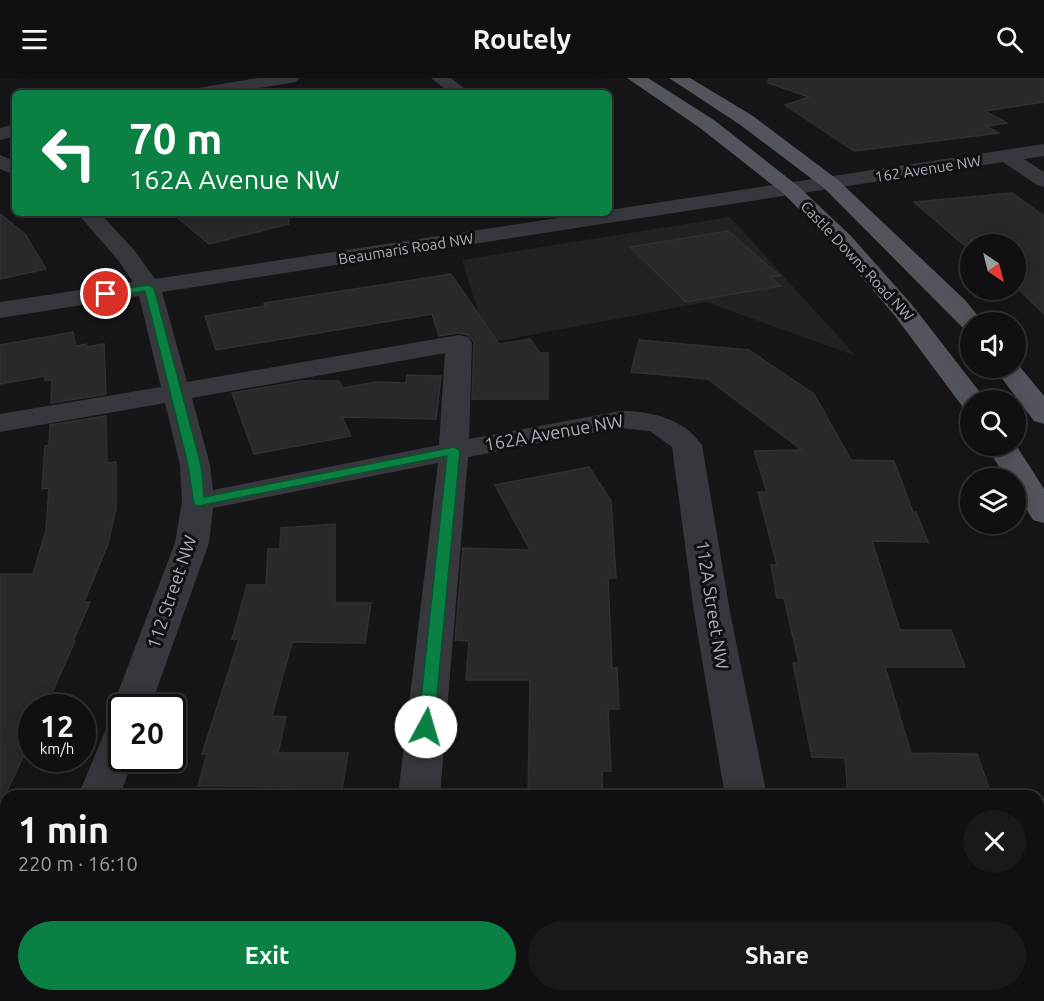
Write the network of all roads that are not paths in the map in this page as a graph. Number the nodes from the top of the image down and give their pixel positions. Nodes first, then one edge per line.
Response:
1 (290, 78) edge
2 (440, 78) edge
3 (636, 78) edge
4 (678, 78) edge
5 (216, 90) edge
6 (457, 90) edge
7 (1044, 150) edge
8 (1008, 157) junction
9 (1044, 181) edge
10 (812, 187) junction
11 (91, 216) edge
12 (149, 288) junction
13 (0, 310) edge
14 (962, 312) edge
15 (1016, 378) edge
16 (964, 390) edge
17 (176, 392) junction
18 (1044, 415) edge
19 (0, 423) edge
20 (663, 424) joint
21 (454, 451) junction
22 (1007, 456) edge
23 (198, 502) junction
24 (1044, 513) edge
25 (136, 694) edge
26 (108, 772) edge
27 (101, 790) edge
28 (420, 790) edge
29 (745, 790) edge

1 - 5 street
2 - 6 street
3 - 10 main road, Castle Downs Road NW
4 - 10 main road, Castle Downs Road NW
7 - 8 street, 162 Avenue NW
8 - 9 street
8 - 10 street, 162 Avenue NW
10 - 12 street, Beaumaris Road NW
10 - 14 main road, Castle Downs Road NW
10 - 16 main road, Castle Downs Road NW
11 - 12 street, 112 Street NW
12 - 13 street, Beaumaris Road NW
12 - 17 street, 112 Street NW
15 - 18 main road
17 - 19 street
17 - 21 street
17 - 23 street, 112 Street NW
20 - 21 street, 162A Avenue NW
20 - 29 street, 112A Street NW
21 - 23 street, 162A Avenue NW
21 - 28 street
22 - 24 main road
23 - 25 street, 112 Street NW
26 - 27 street

